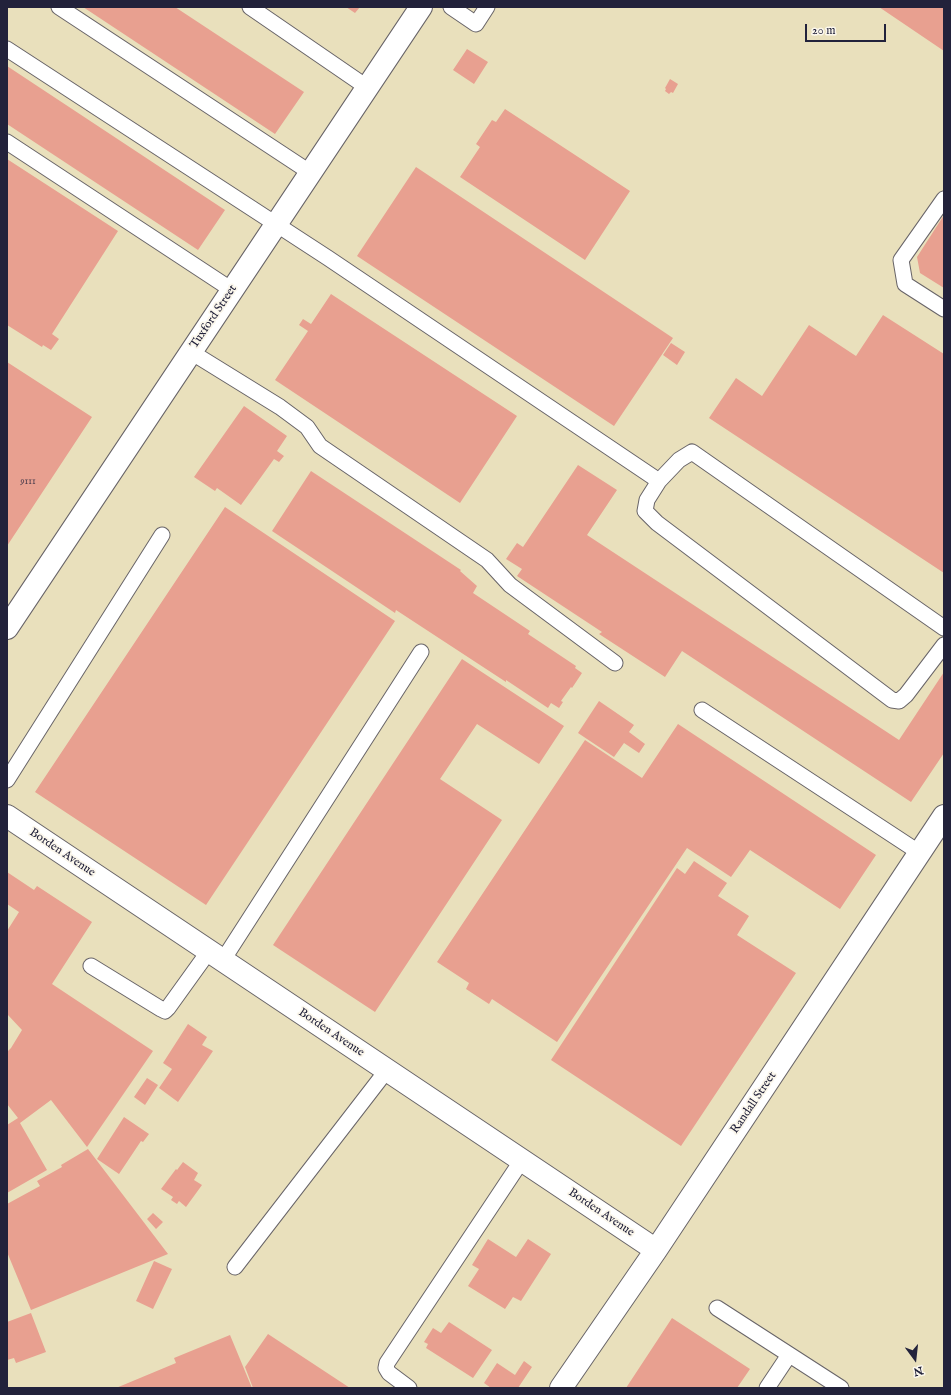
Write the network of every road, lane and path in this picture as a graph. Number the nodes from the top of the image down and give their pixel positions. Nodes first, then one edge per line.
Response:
1 (60, 7) edge
2 (250, 7) edge
3 (421, 7) edge
4 (451, 7) edge
5 (487, 7) edge
6 (7, 49) edge
7 (368, 88) junction
8 (7, 142) edge
9 (311, 173) junction
10 (944, 199) edge
11 (276, 224) junction
12 (232, 290) junction
13 (944, 309) edge
14 (191, 352) junction
15 (659, 481) junction
16 (162, 535) dead end
17 (7, 628) edge
18 (944, 628) edge
19 (944, 645) edge
20 (421, 652) dead end
21 (615, 663) dead end
22 (702, 710) dead end
23 (7, 780) edge
24 (7, 816) edge
25 (944, 816) edge
26 (920, 853) junction
27 (216, 956) junction
28 (91, 966) dead end
29 (387, 1070) junction
30 (522, 1160) junction
31 (656, 1250) junction
32 (235, 1267) dead end
33 (717, 1308) dead end
34 (789, 1355) junction
35 (409, 1388) edge
36 (561, 1388) edge
37 (767, 1388) edge
38 (841, 1388) edge

1 - 9 lane
2 - 7 lane
3 - 7 street, Tuxford Street
4 - 5 lane
6 - 11 lane
7 - 9 street, Tuxford Street
8 - 12 lane
9 - 11 street, Tuxford Street
10 - 13 lane
11 - 12 street, Tuxford Street
11 - 15 lane
12 - 14 street, Tuxford Street
14 - 17 street, Tuxford Street
14 - 21 lane
15 - 18 lane
15 - 19 lane
16 - 23 lane
20 - 27 lane
22 - 26 lane
24 - 27 street, Borden Avenue
25 - 26 street, Randall Street
26 - 31 street, Randall Street
27 - 28 lane
27 - 29 street, Borden Avenue
29 - 30 street, Borden Avenue
29 - 32 lane
30 - 31 street, Borden Avenue
30 - 35 lane
31 - 36 street, Randall Street
33 - 34 lane
34 - 37 lane
34 - 38 lane

